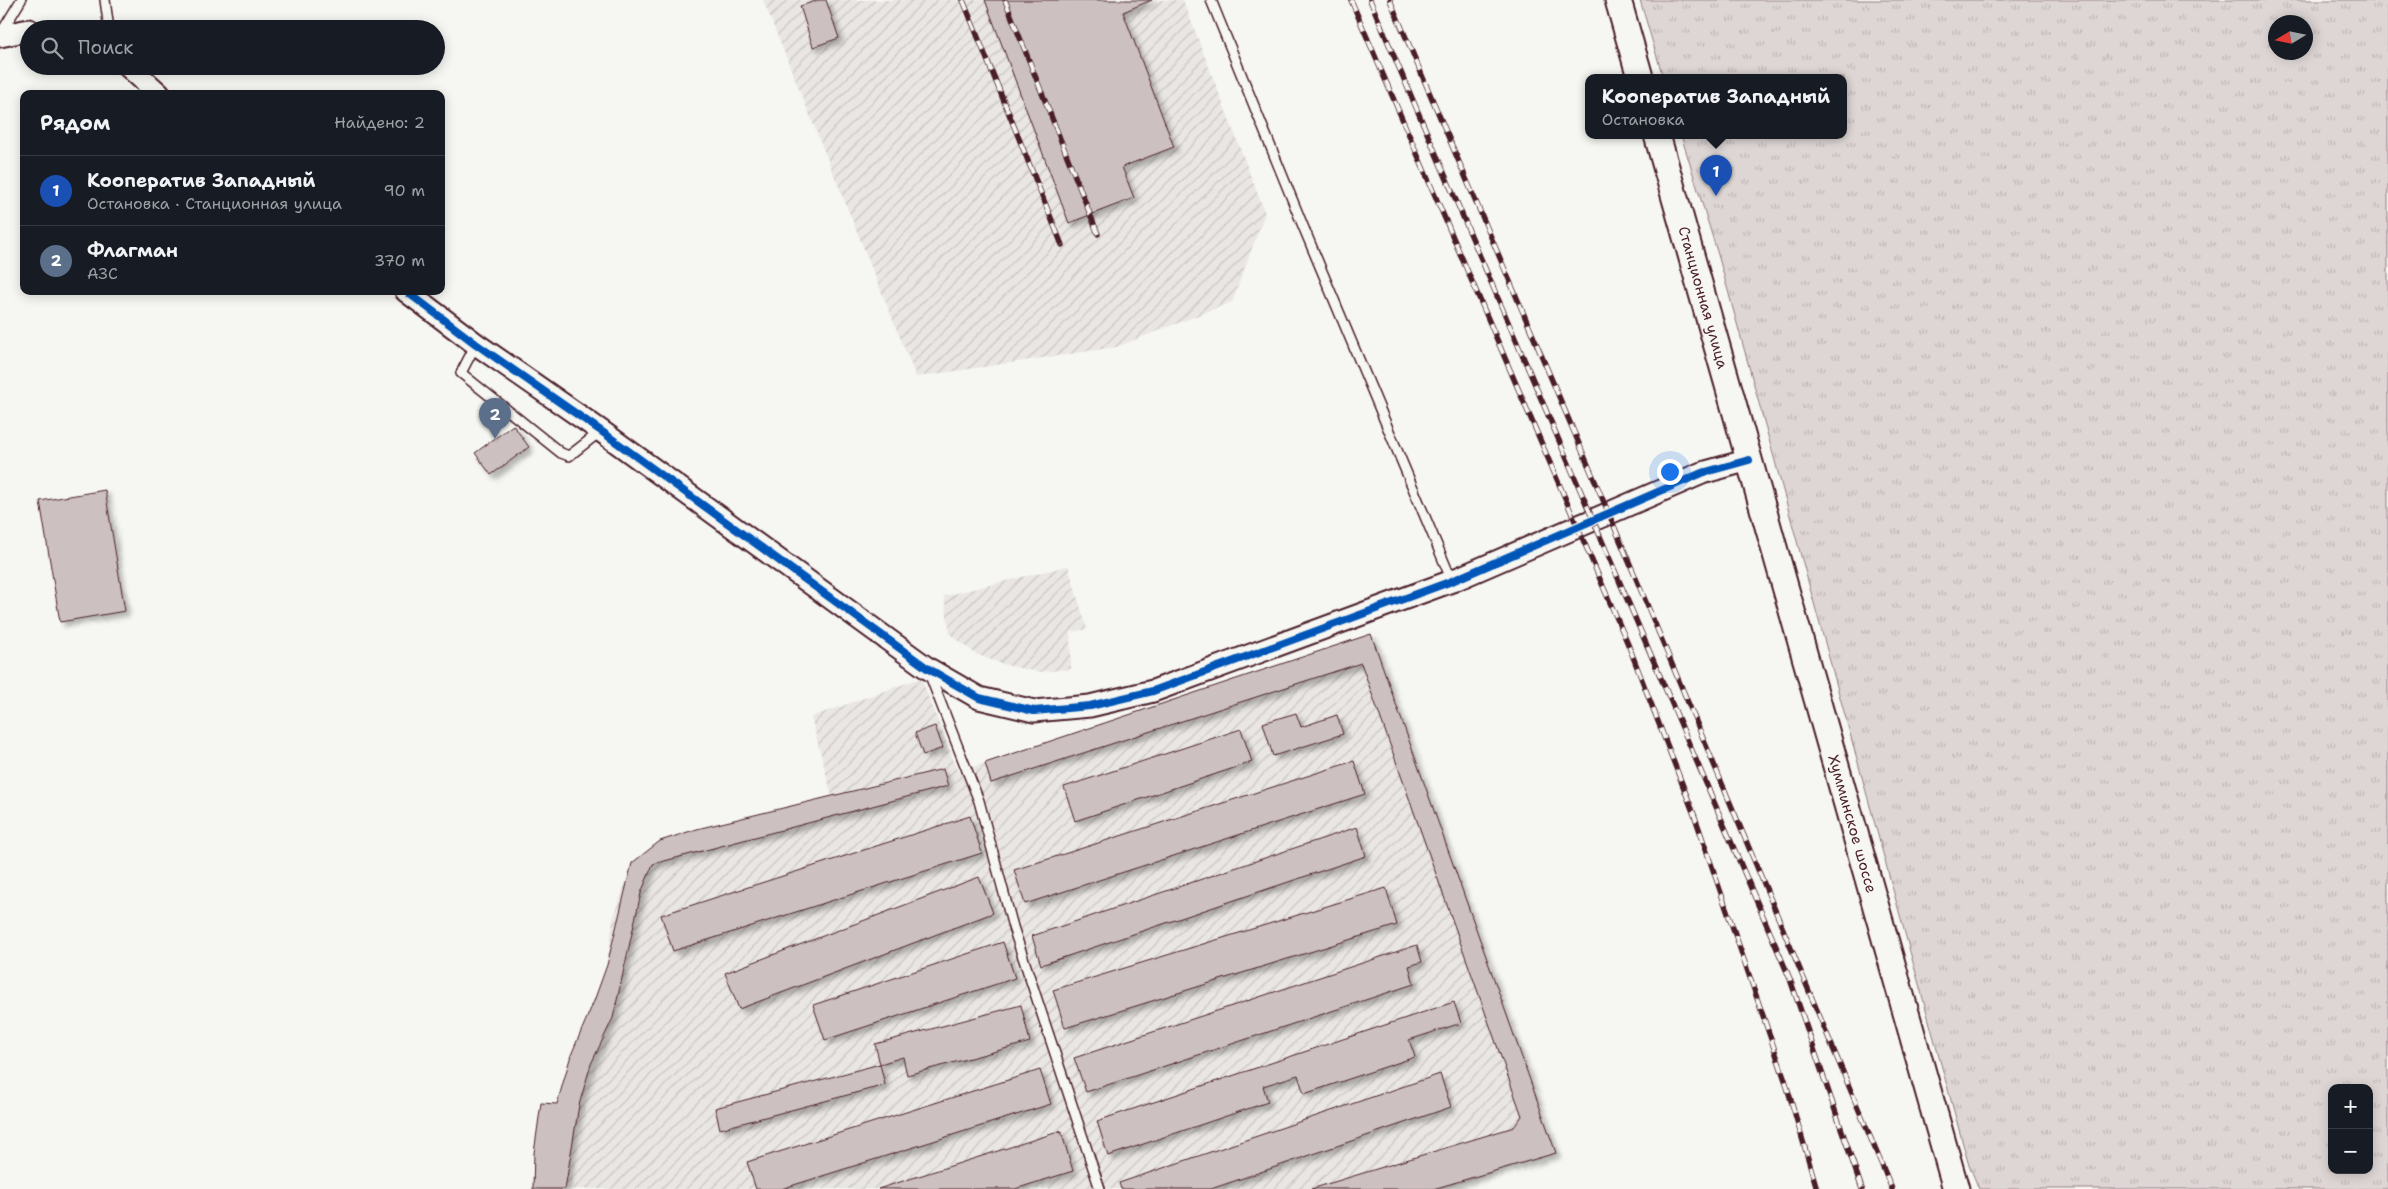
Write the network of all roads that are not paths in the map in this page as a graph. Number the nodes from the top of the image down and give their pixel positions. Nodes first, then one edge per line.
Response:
1 (21, 0) edge
2 (105, 0) edge
3 (1211, 0) edge
4 (1618, 0) edge
5 (108, 20) edge
6 (20, 32) edge
7 (0, 36) edge
8 (1639, 74) edge
9 (138, 75) edge
10 (155, 90) edge
11 (1658, 139) edge
12 (411, 295) edge
13 (476, 344) junction
14 (601, 431) junction
15 (1749, 460) junction
16 (1452, 581) junction
17 (927, 668) junction
18 (1100, 1189) edge
19 (1956, 1189) edge

1 - 7 lane
2 - 5 lane
3 - 16 lane
4 - 8 main road
6 - 7 street
9 - 10 street
11 - 15 main road, Станционная улица
12 - 13 street
13 - 14 street
13 - 14 lane
14 - 17 street
15 - 16 street
15 - 19 main road, Хумминское шоссе
16 - 17 street
17 - 18 lane

